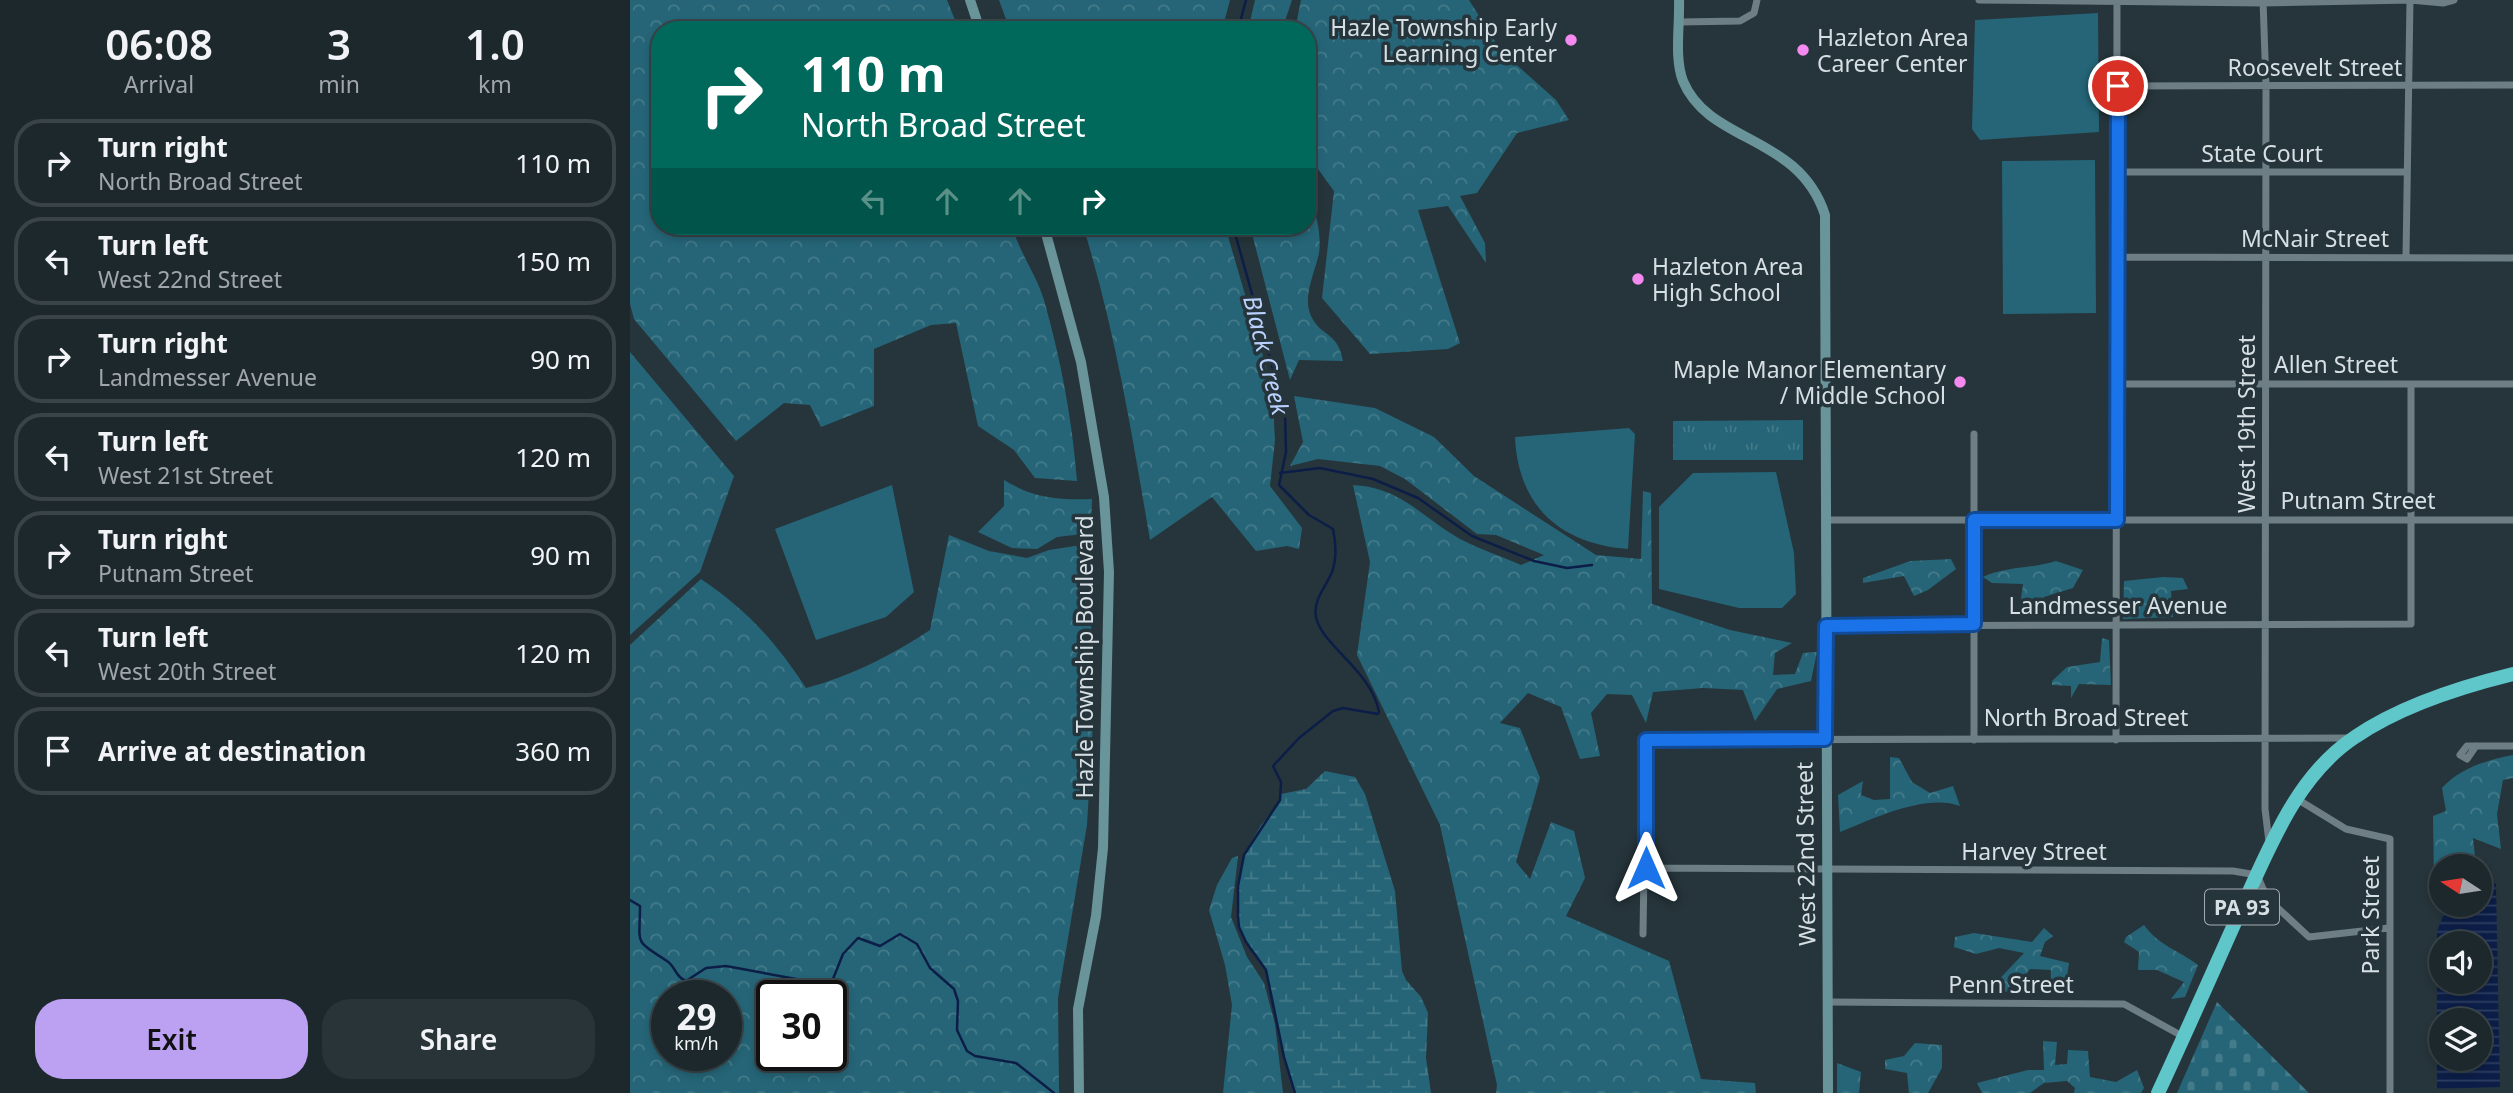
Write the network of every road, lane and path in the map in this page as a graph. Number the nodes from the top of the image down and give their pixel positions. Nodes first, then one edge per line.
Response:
1 (970, 0) edge
2 (1679, 0) edge
3 (1757, 0) edge
4 (1979, 0) edge
5 (2410, 0) edge
6 (2455, 0) edge
7 (2117, 1) edge
8 (2263, 2) edge
9 (977, 21) edge
10 (1680, 22) junction
11 (2513, 85) edge
12 (2118, 86) junction
13 (2266, 86) junction
14 (2406, 86) junction
15 (2117, 172) junction
16 (2266, 172) junction
17 (2406, 172) junction
18 (1046, 235) edge
19 (2117, 257) junction
20 (2266, 257) junction
21 (2406, 257) junction
22 (2513, 258) edge
23 (2117, 384) junction
24 (2266, 384) junction
25 (2411, 384) junction
26 (2513, 384) edge
27 (1975, 434) dead end
28 (1825, 520) junction
29 (1974, 520) junction
30 (2117, 520) junction
31 (2265, 520) junction
32 (2411, 520) junction
33 (2513, 520) edge
34 (1974, 624) junction
35 (2117, 624) junction
36 (2265, 624) junction
37 (1826, 626) junction
38 (2513, 674) edge
39 (2353, 738) junction
40 (1825, 739) junction
41 (1974, 740) junction
42 (2116, 740) junction
43 (2265, 740) junction
44 (2476, 746) dead end
45 (2513, 746) edge
46 (2297, 798) junction
47 (2270, 848) junction
48 (1646, 868) junction
49 (1826, 870) junction
50 (2257, 875) junction
51 (2389, 928) junction
52 (1643, 934) dead end
53 (1828, 1002) junction
54 (2184, 1037) junction
55 (1079, 1093) edge
56 (1828, 1093) edge
57 (2158, 1093) edge
58 (2390, 1093) edge

1 - 9 street
2 - 10 street, West 22nd Street
3 - 10 street
4 - 7 street
5 - 6 street
5 - 8 street
5 - 14 street
7 - 8 street
7 - 12 street
8 - 13 street, West 19th Street
10 - 28 street, West 22nd Street
11 - 14 street, Roosevelt Street
12 - 13 street, Roosevelt Street
12 - 15 street
13 - 14 street, Roosevelt Street
13 - 16 street, West 19th Street
14 - 17 street
15 - 16 street, State Court
15 - 19 street
16 - 17 street, State Court
16 - 20 street, West 19th Street
17 - 21 street
18 - 55 street, Hazle Township Boulevard
19 - 20 street, McNair Street
19 - 23 street
20 - 21 street, McNair Street
20 - 24 street, West 19th Street
21 - 22 street, McNair Street
23 - 24 street, Allen Street
23 - 30 street
24 - 25 street, Allen Street
24 - 31 street, West 19th Street
25 - 26 street, Allen Street
25 - 32 street
27 - 29 street
28 - 29 street, Putnam Street
28 - 37 street, West 22nd Street
29 - 30 street, Putnam Street
29 - 34 street
30 - 31 street, Putnam Street
30 - 35 street
31 - 32 street, Putnam Street
31 - 36 street, West 19th Street
32 - 33 street, Putnam Street
32 - 36 street, Landmesser Avenue
34 - 35 street, Landmesser Avenue
34 - 37 street, Landmesser Avenue
34 - 41 street
35 - 36 street, Landmesser Avenue
35 - 42 street
36 - 43 street, West 19th Street
37 - 40 street, West 22nd Street
38 - 39 highway, North Broad Street / PA 93
39 - 43 street, North Broad Street
39 - 46 highway, PA 93
40 - 41 street, North Broad Street
40 - 48 street, North Broad Street
40 - 49 street, West 22nd Street
41 - 42 street, North Broad Street
42 - 43 street, North Broad Street
43 - 47 street, West 19th Street
44 - 45 street
46 - 47 highway, PA 93
46 - 51 street, Park Street
47 - 50 highway, PA 93
48 - 49 street, Harvey Street
48 - 52 street
49 - 50 street, Harvey Street
49 - 53 street, West 22nd Street
50 - 51 street
50 - 54 highway, PA 93
51 - 58 street, Park Street
53 - 54 street, Penn Street
53 - 56 street, West 22nd Street
54 - 57 highway, PA 93

